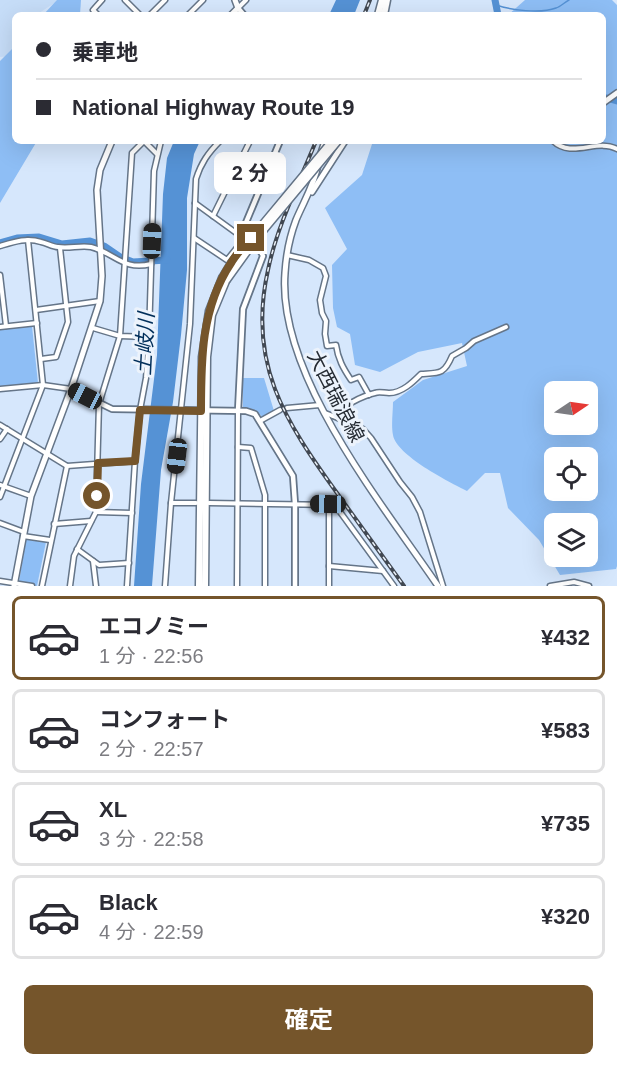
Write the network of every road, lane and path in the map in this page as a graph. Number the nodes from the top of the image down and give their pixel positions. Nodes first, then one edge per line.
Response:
1 (102, 0) edge
2 (125, 0) edge
3 (164, 0) edge
4 (203, 0) edge
5 (235, 0) edge
6 (246, 0) edge
7 (238, 8) junction
8 (93, 10) edge
9 (137, 12) edge
10 (153, 12) edge
11 (192, 12) edge
12 (234, 12) edge
13 (241, 12) edge
14 (111, 144) edge
15 (141, 144) edge
16 (147, 144) edge
17 (160, 144) edge
18 (217, 144) edge
19 (248, 144) edge
20 (279, 144) edge
21 (324, 144) edge
22 (329, 144) edge
23 (335, 144) edge
24 (343, 144) edge
25 (558, 144) edge
26 (617, 149) edge
27 (321, 152) junction
28 (157, 154) junction
29 (334, 157) junction
30 (308, 197) junction
31 (194, 203) junction
32 (213, 216) junction
33 (193, 237) junction
34 (243, 237) junction
35 (28, 240) junction
36 (0, 246) edge
37 (60, 248) junction
38 (101, 251) junction
39 (287, 255) junction
40 (151, 264) junction
41 (125, 265) junction
42 (0, 275) edge
43 (224, 279) junction
44 (100, 301) junction
45 (67, 307) junction
46 (36, 310) junction
47 (2, 311) edge
48 (37, 323) junction
49 (6, 326) junction
50 (0, 327) edge
51 (506, 327) dead end
52 (93, 328) junction
53 (120, 336) junction
54 (149, 337) junction
55 (41, 359) junction
56 (44, 385) junction
57 (0, 389) edge
58 (71, 389) junction
59 (369, 395) junction
60 (99, 404) junction
61 (320, 405) junction
62 (287, 408) dead end
63 (141, 410) junction
64 (280, 410) dead end
65 (181, 411) junction
66 (204, 411) junction
67 (238, 411) junction
68 (323, 413) junction
69 (333, 416) junction
70 (260, 421) junction
71 (0, 425) edge
72 (7, 429) junction
73 (24, 438) junction
74 (0, 439) edge
75 (238, 447) junction
76 (48, 452) junction
77 (135, 461) junction
78 (98, 463) junction
79 (67, 465) junction
80 (2, 485) edge
81 (31, 496) junction
82 (0, 498) edge
83 (171, 503) junction
84 (196, 503) dead end
85 (209, 503) dead end
86 (238, 503) junction
87 (265, 504) junction
88 (295, 504) junction
89 (328, 504) junction
90 (96, 512) junction
91 (132, 513) junction
92 (92, 521) junction
93 (0, 523) edge
94 (53, 524) junction
95 (23, 534) junction
96 (50, 540) junction
97 (77, 549) junction
98 (93, 561) junction
99 (129, 563) junction
100 (329, 566) junction
101 (383, 571) junction
102 (0, 581) edge
103 (14, 585) edge
104 (32, 586) edge
105 (42, 586) edge
106 (70, 586) edge
107 (96, 586) edge
108 (127, 586) edge
109 (165, 586) edge
110 (199, 586) edge
111 (205, 586) edge
112 (237, 586) edge
113 (265, 586) edge
114 (295, 586) edge
115 (329, 586) edge
116 (394, 586) edge
117 (440, 586) edge
118 (550, 586) edge
119 (589, 586) edge

1 - 8 street
2 - 9 street
3 - 10 street
4 - 11 street
5 - 7 main road
6 - 7 street
7 - 12 main road
7 - 13 street
14 - 38 main road
15 - 41 street
16 - 28 street
17 - 28 street
18 - 31 street
19 - 32 street
20 - 34 street
21 - 27 main road
22 - 43 highway, bridge
23 - 43 highway, bridge
24 - 29 main road
25 - 26 street
27 - 29 main road
27 - 30 main road
28 - 40 street
29 - 30 main road
30 - 39 main road, 大西瑞浪線
31 - 32 street
31 - 33 street
32 - 34 street
33 - 34 street
33 - 65 street
34 - 67 street
35 - 36 street
35 - 37 street
35 - 46 street
37 - 38 street
37 - 45 street
38 - 41 street
38 - 44 main road
39 - 59 street
39 - 61 main road, 大西瑞浪線
40 - 41 street
40 - 54 street
41 - 53 street
42 - 47 street
43 - 66 highway
44 - 45 street
44 - 52 main road
45 - 46 street
45 - 55 street
46 - 48 street
47 - 49 street
48 - 49 street
48 - 55 street
49 - 50 street
51 - 59 street
52 - 53 street
52 - 58 main road
53 - 54 street
53 - 60 street
54 - 63 street
55 - 56 street
56 - 57 street
56 - 58 street
56 - 73 street
58 - 60 street
58 - 76 main road
59 - 69 street
60 - 63 street
60 - 78 street
61 - 62 street
61 - 68 main road, 大西瑞浪線
63 - 65 street
63 - 77 street
64 - 70 street
65 - 66 street
65 - 83 street
66 - 67 street
66 - 110 highway
66 - 111 highway
67 - 70 street
67 - 75 street
68 - 69 street
68 - 117 main road, 大西瑞浪線
69 - 117 street
70 - 88 street
71 - 72 street
72 - 73 street
72 - 74 street
73 - 76 street
73 - 80 street
75 - 86 street
75 - 87 street
76 - 79 street
76 - 81 main road
77 - 78 street
77 - 91 street
78 - 79 street
78 - 90 street
79 - 94 street
80 - 81 street
80 - 82 street
81 - 95 main road
83 - 84 street
83 - 109 street
85 - 86 street
86 - 87 street
86 - 112 street
87 - 88 street
87 - 113 street
88 - 89 street
88 - 114 street
89 - 100 street
89 - 101 street
90 - 91 street
90 - 92 street
91 - 99 street
92 - 94 street
92 - 97 street
93 - 95 street
94 - 96 street
95 - 96 street
95 - 103 main road
96 - 105 street
97 - 98 street
97 - 106 street
98 - 99 street
98 - 107 street
99 - 108 street
100 - 101 street
100 - 115 street
101 - 116 street
102 - 103 street
103 - 104 street
118 - 119 street

